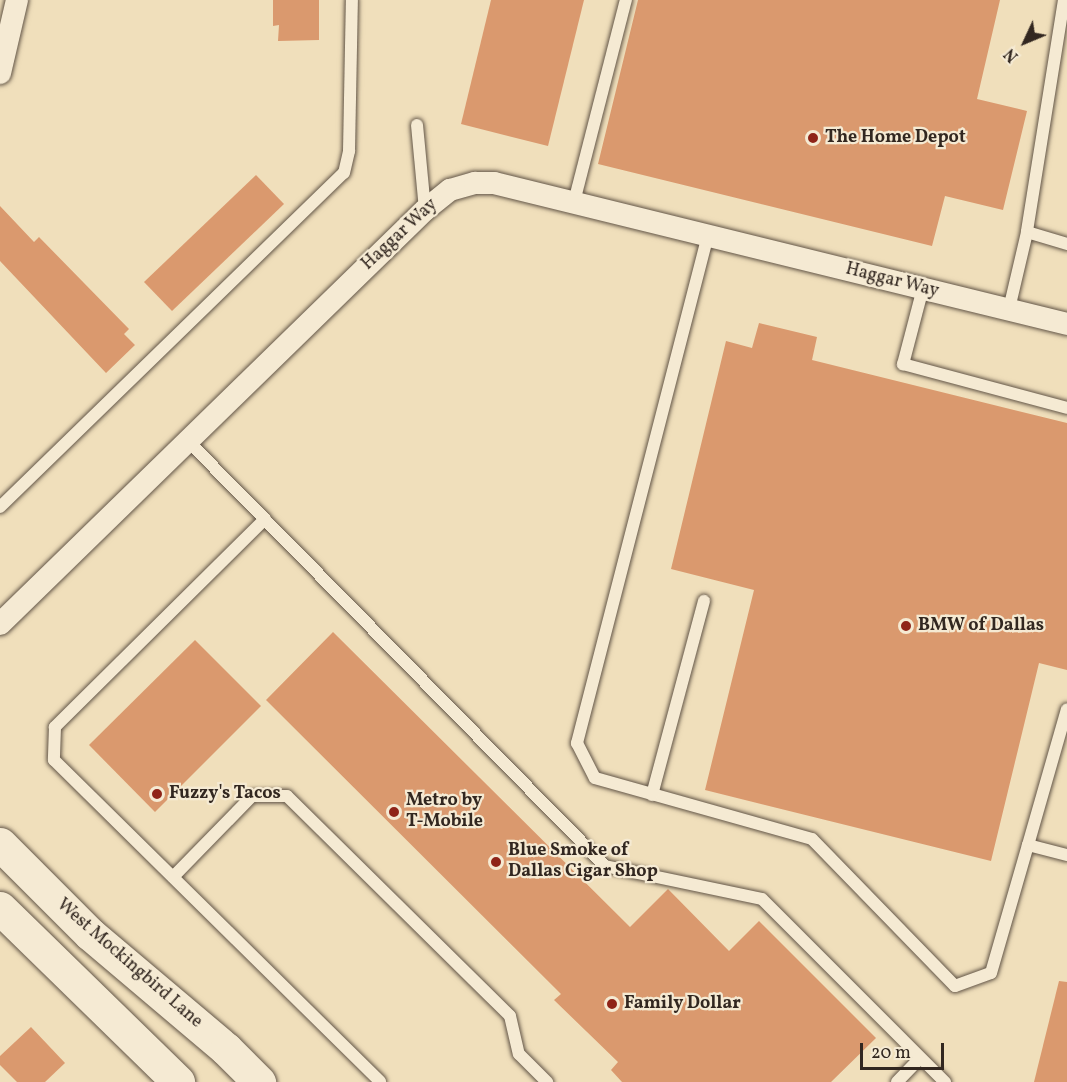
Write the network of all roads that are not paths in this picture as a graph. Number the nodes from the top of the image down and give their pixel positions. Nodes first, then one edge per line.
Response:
1 (17, 0) edge
2 (352, 0) edge
3 (626, 0) edge
4 (1064, 0) edge
5 (0, 73) edge
6 (417, 125) dead end
7 (574, 202) junction
8 (424, 210) junction
9 (1027, 232) junction
10 (708, 235) junction
11 (1067, 244) edge
12 (923, 288) junction
13 (1009, 309) junction
14 (1067, 324) edge
15 (1067, 408) edge
16 (188, 441) junction
17 (0, 507) edge
18 (265, 519) junction
19 (704, 601) dead end
20 (0, 624) edge
21 (1067, 709) edge
22 (652, 795) junction
23 (0, 844) edge
24 (1028, 845) junction
25 (1067, 855) edge
26 (173, 877) junction
27 (0, 908) edge
28 (920, 1058) junction
29 (178, 1082) edge
30 (258, 1082) edge
31 (380, 1082) edge
32 (547, 1082) edge
33 (897, 1082) edge
34 (945, 1082) edge

1 - 5 street
2 - 17 lane
3 - 7 lane
4 - 9 lane
6 - 8 lane
7 - 8 street, Haggar Way
7 - 10 street, Haggar Way
8 - 16 street, Haggar Way
9 - 11 lane
9 - 13 lane
10 - 12 street, Haggar Way
10 - 22 lane
12 - 13 street, Haggar Way
12 - 15 lane
13 - 14 street, Haggar Way
16 - 18 lane
16 - 20 street, Haggar Way
18 - 26 lane
18 - 28 lane
19 - 22 lane
21 - 24 lane
22 - 24 lane
23 - 30 main road, West Mockingbird Lane
24 - 25 lane
26 - 31 lane
26 - 32 lane
27 - 29 main road
28 - 33 lane
28 - 34 lane

